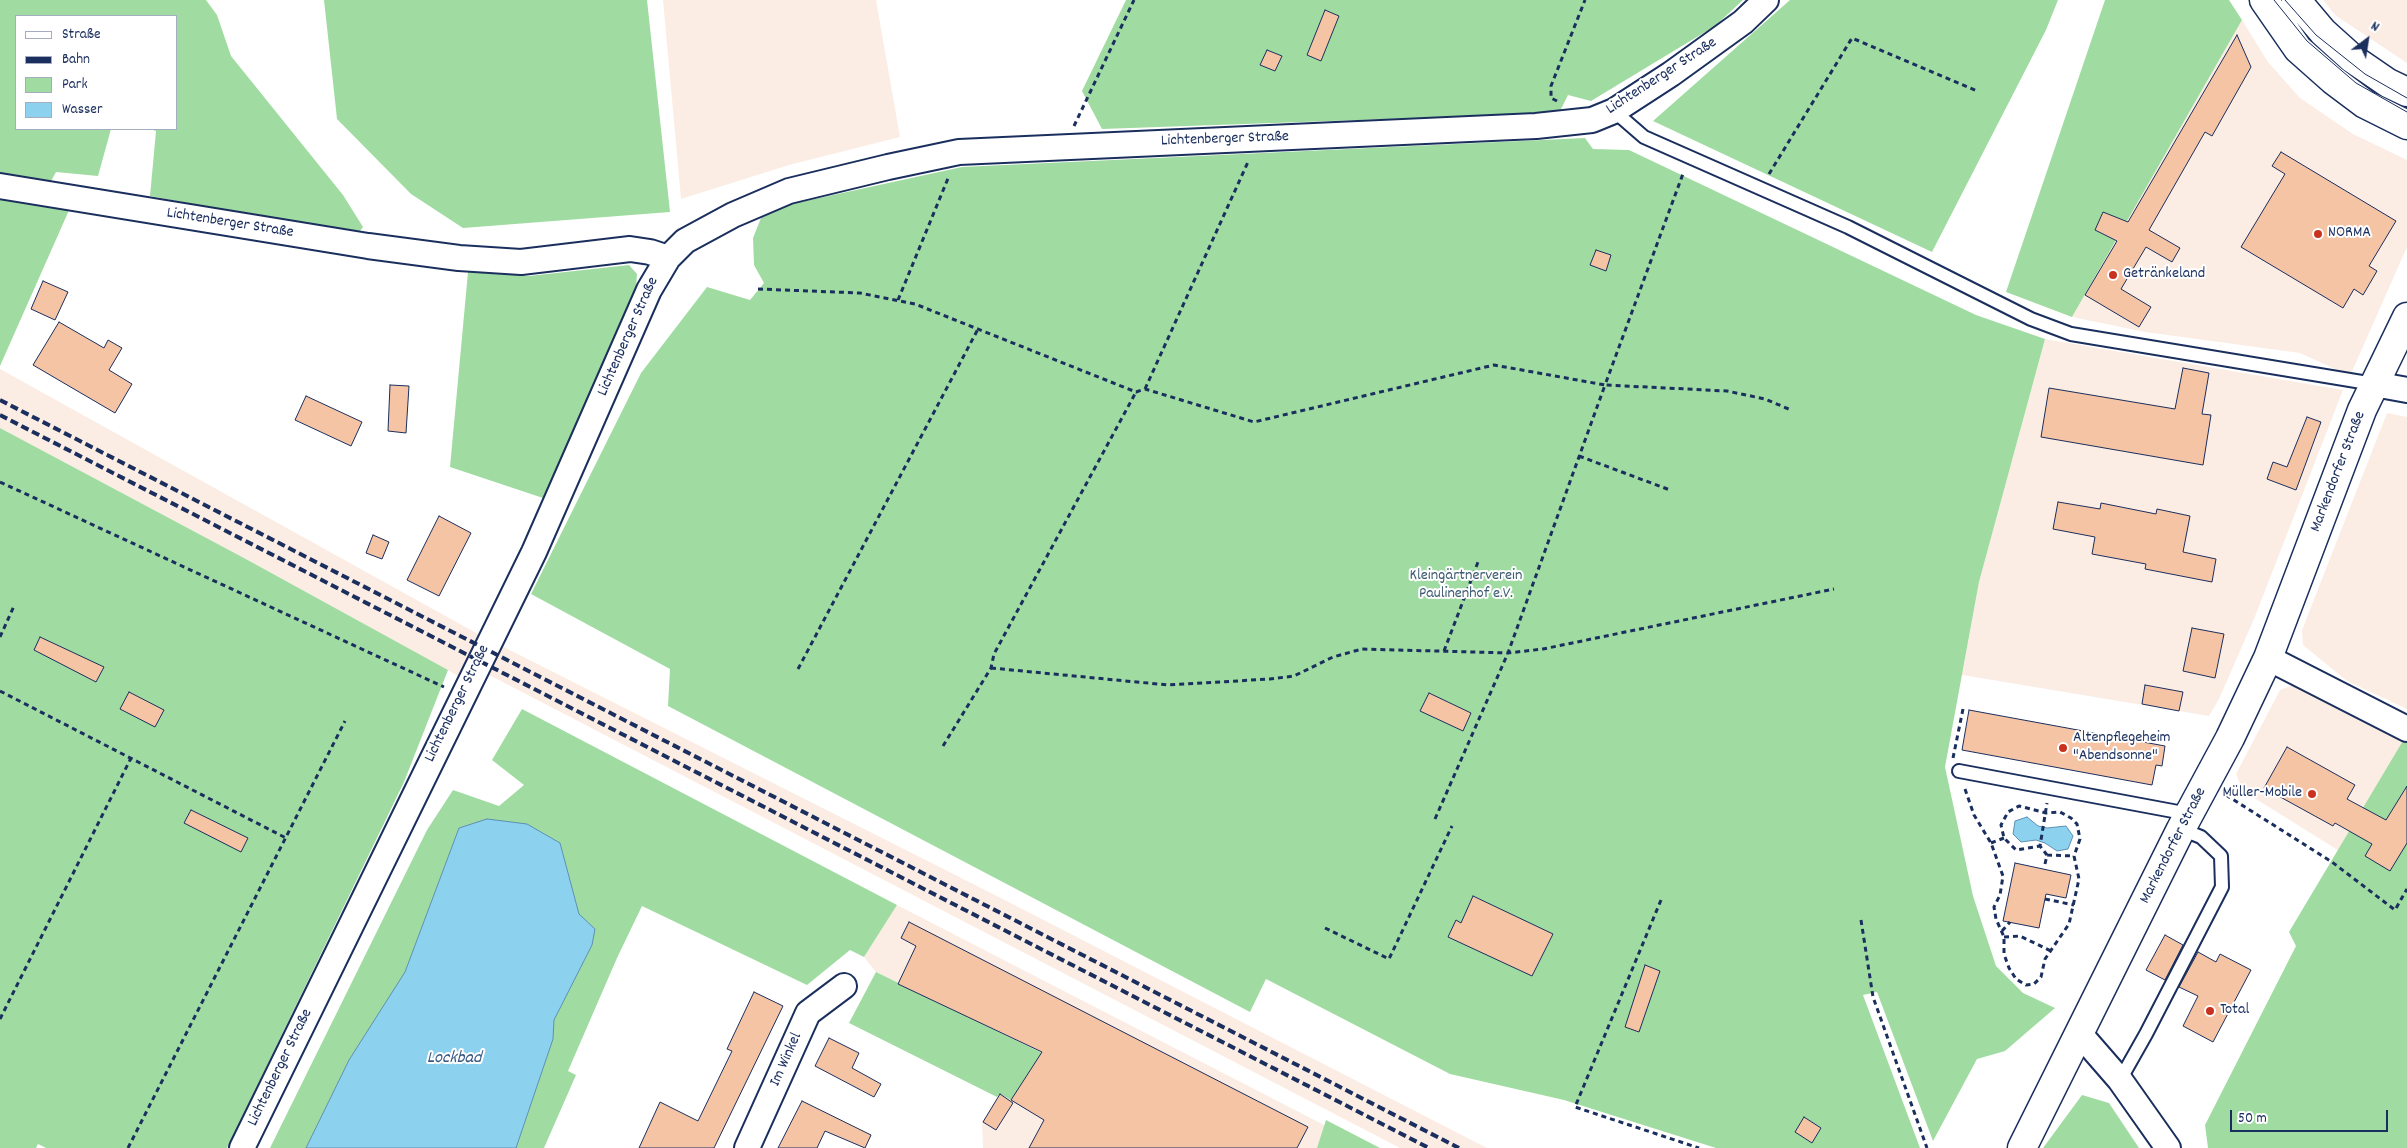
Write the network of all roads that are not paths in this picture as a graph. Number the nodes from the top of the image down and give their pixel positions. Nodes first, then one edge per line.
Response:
1 (1766, 0) edge
2 (2264, 0) edge
3 (2296, 0) edge
4 (2407, 92) edge
5 (1614, 111) junction
6 (2407, 125) edge
7 (0, 186) edge
8 (668, 258) junction
9 (2407, 317) edge
10 (2374, 384) junction
11 (2407, 390) edge
12 (2268, 658) junction
13 (2407, 730) edge
14 (1959, 771) road end
15 (2185, 821) junction
16 (844, 986) dead end
17 (2080, 1034) junction
18 (2120, 1080) junction
19 (242, 1148) edge
20 (747, 1148) edge
21 (2022, 1148) edge
22 (2168, 1148) edge

1 - 5 street, Lichtenberger Straße
2 - 6 street
3 - 4 street
5 - 8 street, Lichtenberger Straße
5 - 10 lane
7 - 8 street, Lichtenberger Straße
8 - 19 street, Lichtenberger Straße
9 - 10 street, Markendorfer Straße
10 - 11 street
10 - 12 street, Markendorfer Straße
12 - 13 street
12 - 15 street, Markendorfer Straße
14 - 15 lane
15 - 17 street, Markendorfer Straße
15 - 18 lane
16 - 20 street, Im Winkel
17 - 18 street
17 - 21 street, Markendorfer Straße
18 - 22 street

